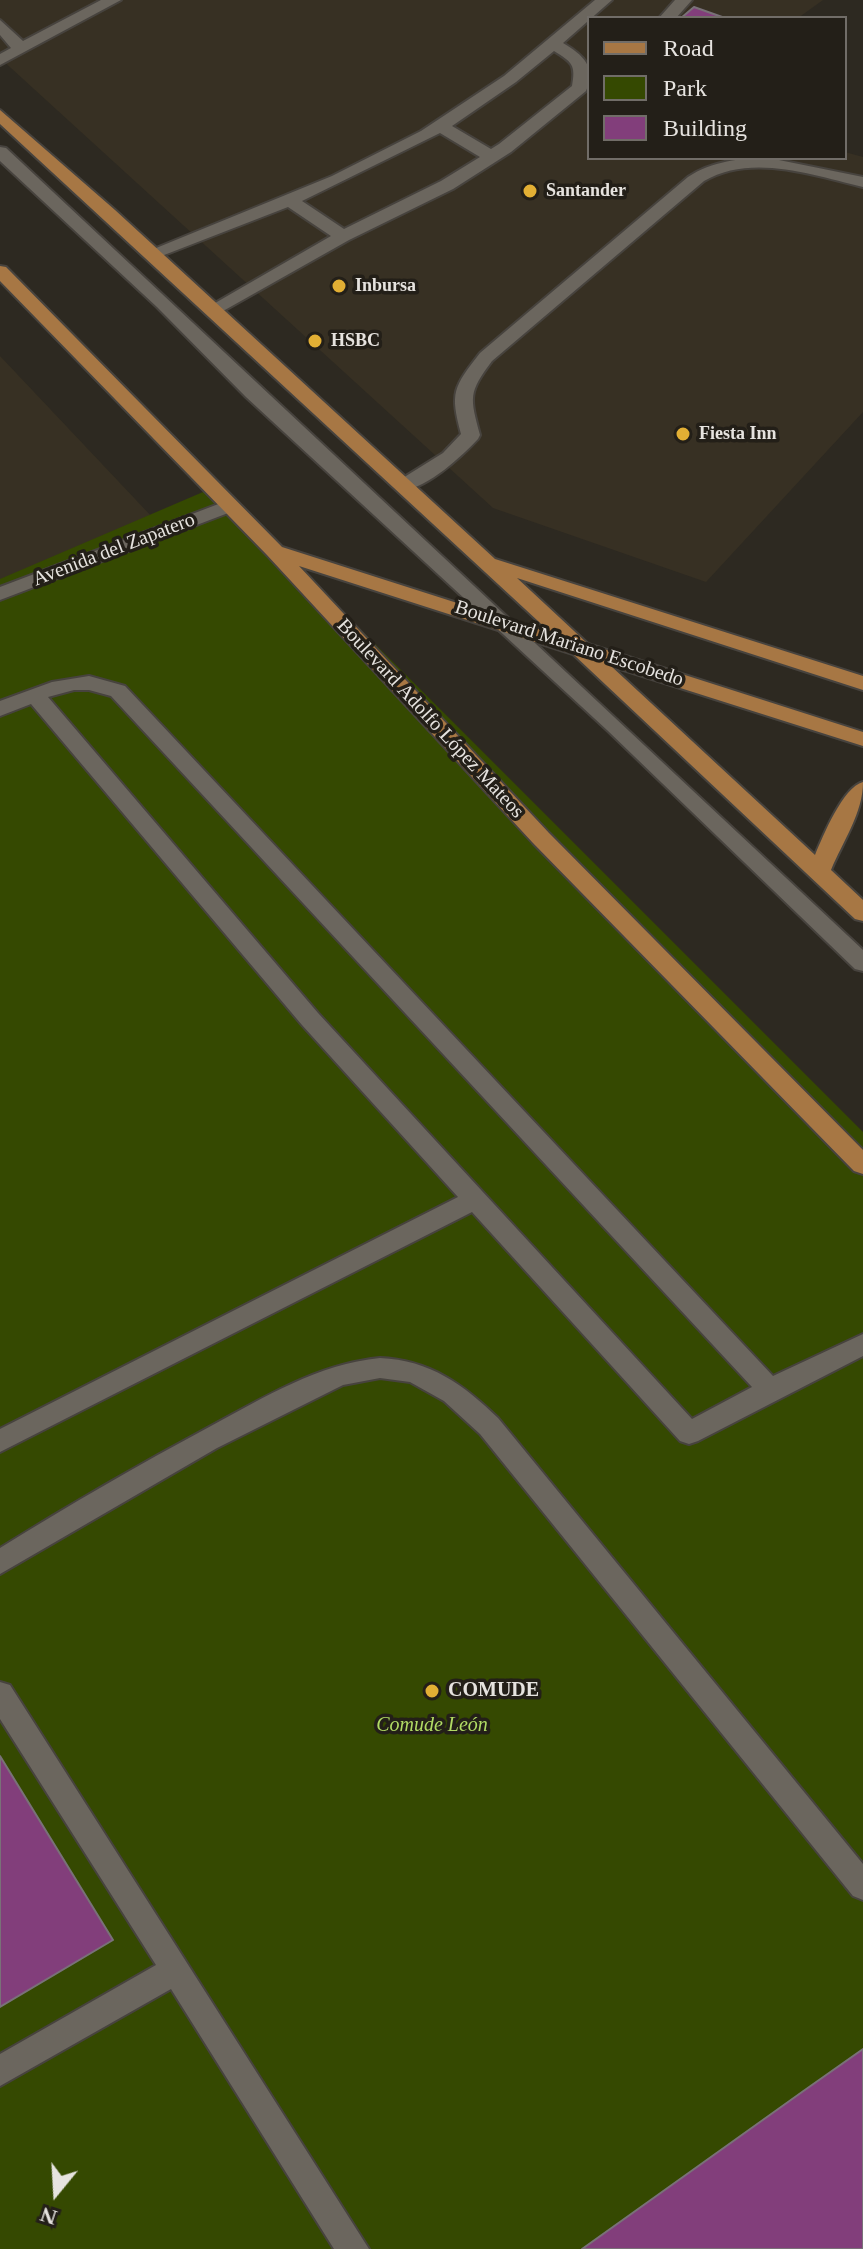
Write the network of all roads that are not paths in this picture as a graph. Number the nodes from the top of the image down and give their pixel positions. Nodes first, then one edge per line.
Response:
1 (113, 0) edge
2 (604, 0) edge
3 (684, 0) edge
4 (669, 16) edge
5 (0, 25) edge
6 (552, 43) junction
7 (21, 49) junction
8 (0, 60) edge
9 (586, 76) edge
10 (0, 115) edge
11 (439, 125) junction
12 (0, 152) edge
13 (492, 157) junction
14 (863, 182) edge
15 (292, 202) junction
16 (343, 236) junction
17 (153, 253) junction
18 (0, 271) edge
19 (216, 310) junction
20 (405, 485) junction
21 (229, 506) junction
22 (274, 551) junction
23 (483, 561) junction
24 (0, 594) edge
25 (500, 621) junction
26 (583, 649) junction
27 (863, 683) edge
28 (35, 695) junction
29 (0, 709) edge
30 (863, 739) edge
31 (863, 789) edge
32 (819, 871) junction
33 (863, 913) edge
34 (863, 963) edge
35 (863, 1165) edge
36 (473, 1200) junction
37 (863, 1344) edge
38 (770, 1389) junction
39 (0, 1441) edge
40 (0, 1562) edge
41 (0, 1694) edge
42 (863, 1886) edge
43 (176, 1970) junction
44 (0, 2071) edge
45 (353, 2249) edge

1 - 7 lane
2 - 6 lane
3 - 4 lane
5 - 7 lane
6 - 9 lane
6 - 11 lane
7 - 8 lane
9 - 13 lane
10 - 17 main road
11 - 13 lane
11 - 15 lane
12 - 25 lane
13 - 16 lane
14 - 20 lane
15 - 16 lane
15 - 17 lane
16 - 19 lane
17 - 19 main road
18 - 21 main road, Boulevard Adolfo López Mateos
19 - 20 main road
20 - 23 main road
21 - 22 main road, Boulevard Adolfo López Mateos
21 - 24 lane, Avenida del Zapatero
22 - 25 main road, Boulevard Mariano Escobedo
22 - 35 main road, Boulevard Adolfo López Mateos
23 - 26 main road
23 - 27 main road
25 - 26 main road, Boulevard Mariano Escobedo
25 - 34 lane
26 - 30 main road, Boulevard Mariano Escobedo
26 - 32 main road
28 - 29 lane
28 - 36 lane
28 - 38 lane
31 - 32 main road
32 - 33 main road
36 - 38 lane
36 - 39 lane
37 - 38 lane
40 - 42 lane
41 - 43 lane
43 - 44 lane
43 - 45 lane

